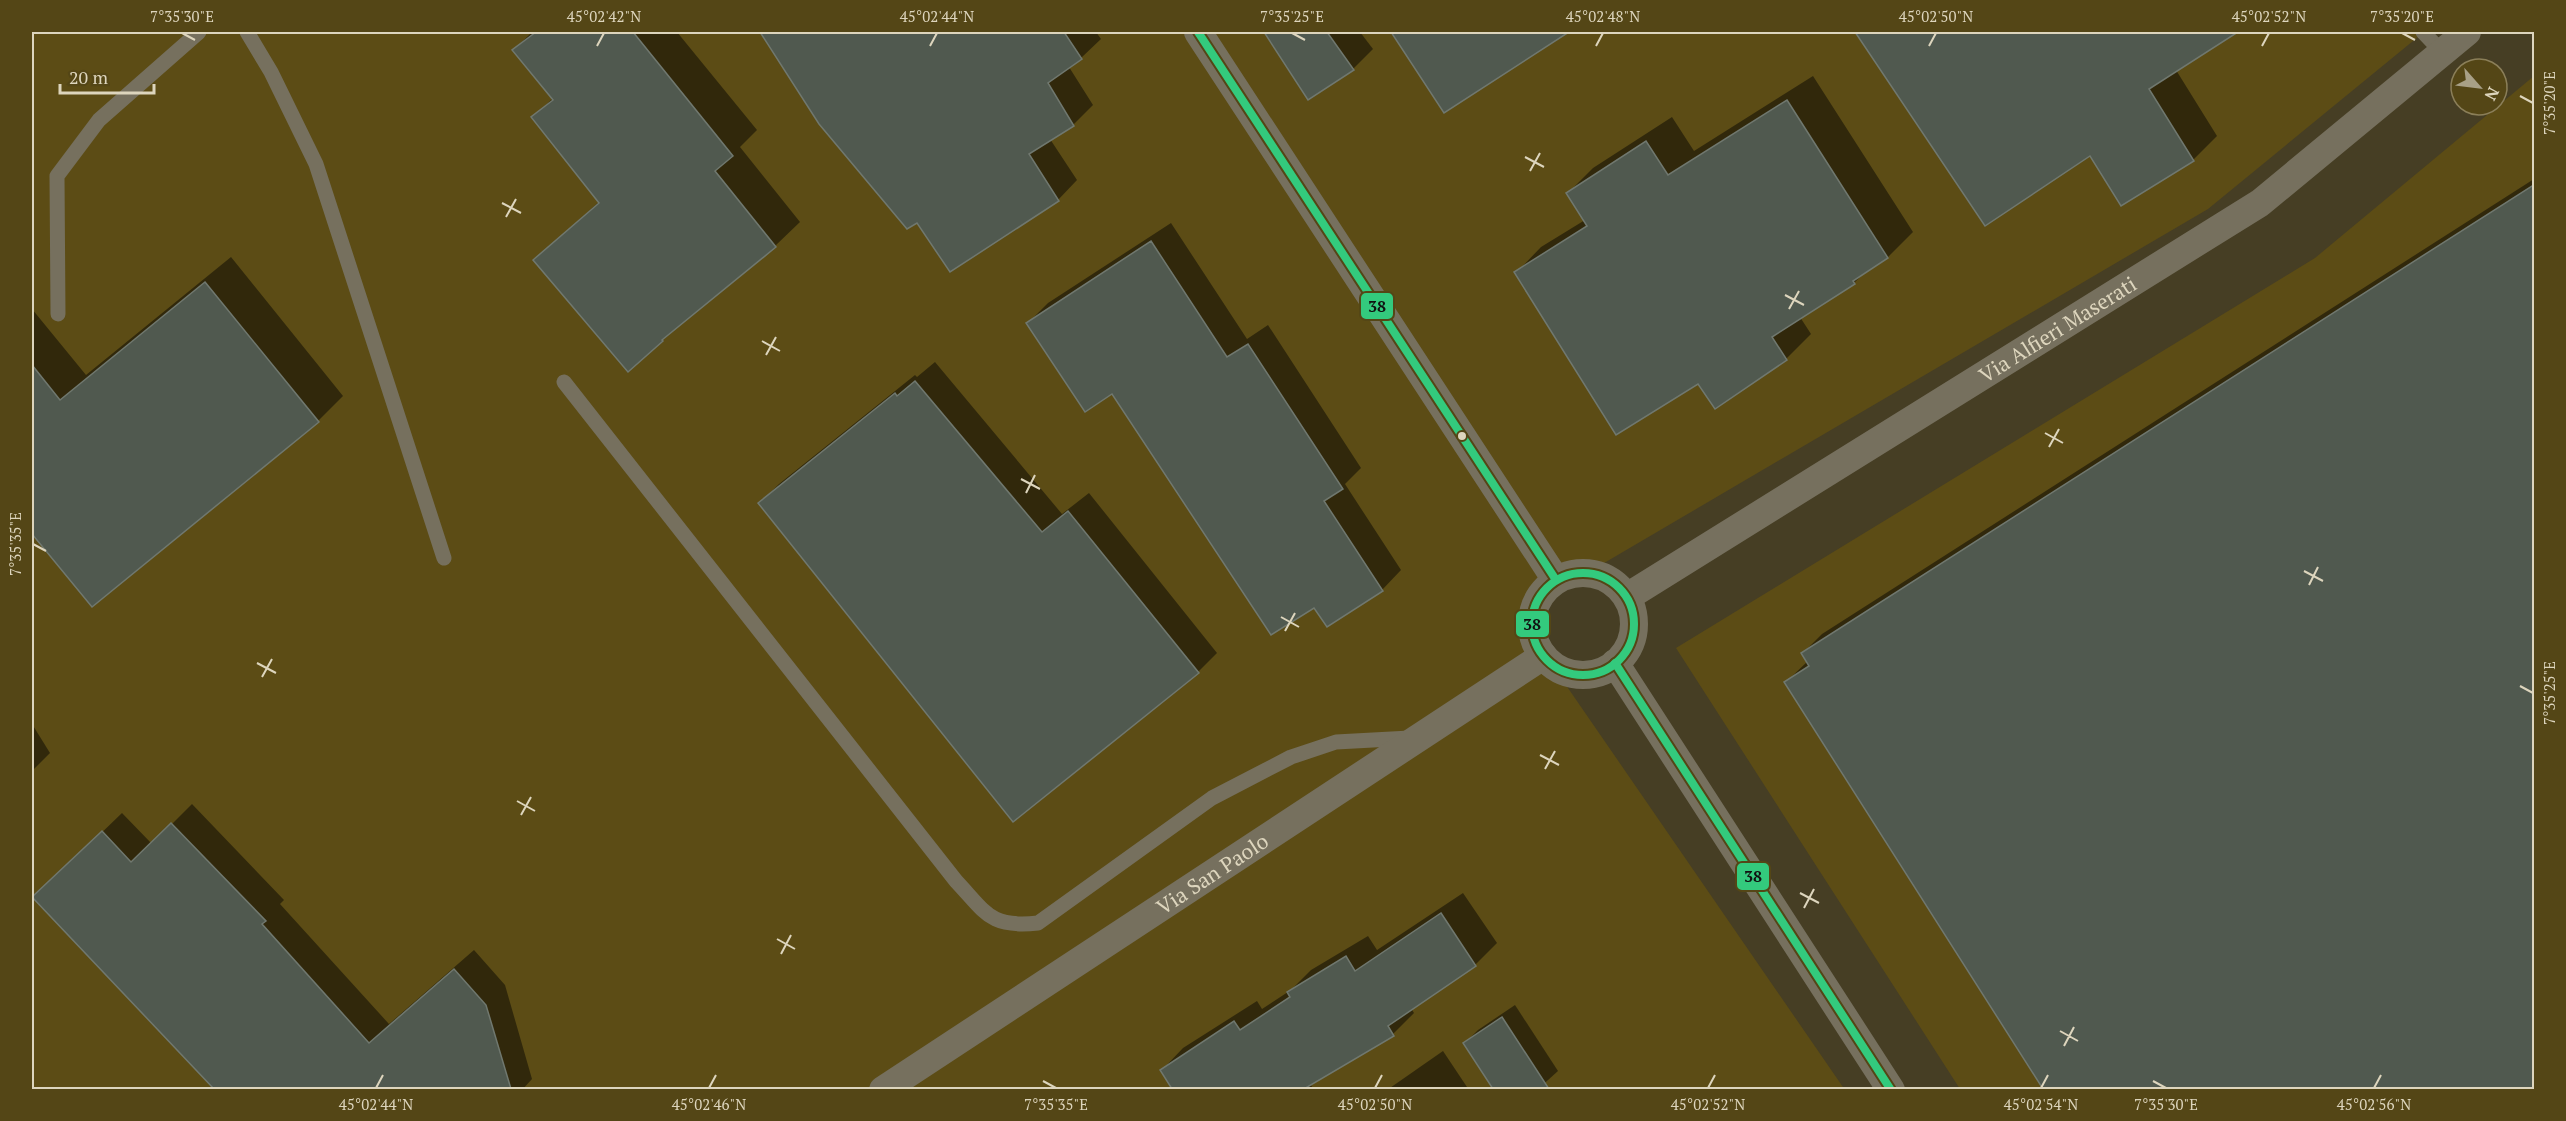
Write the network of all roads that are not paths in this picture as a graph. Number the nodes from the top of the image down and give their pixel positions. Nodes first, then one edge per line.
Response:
1 (199, 32) edge
2 (247, 32) edge
3 (1198, 32) edge
4 (2423, 32) edge
5 (2467, 32) edge
6 (2442, 52) junction
7 (58, 314) dead end
8 (564, 382) dead end
9 (444, 558) dead end
10 (1556, 580) junction
11 (1627, 597) junction
12 (1543, 656) junction
13 (1615, 663) junction
14 (1419, 737) junction
15 (883, 1089) edge
16 (1892, 1089) edge

1 - 7 lane
2 - 9 lane
3 - 10 street
4 - 6 lane
5 - 6 street, Via Alfieri Maserati
6 - 11 street, Via Alfieri Maserati
8 - 14 lane
10 - 11 street
10 - 12 street
11 - 13 street
12 - 13 street
12 - 14 street, Via San Paolo
13 - 16 street
14 - 15 street, Via San Paolo

